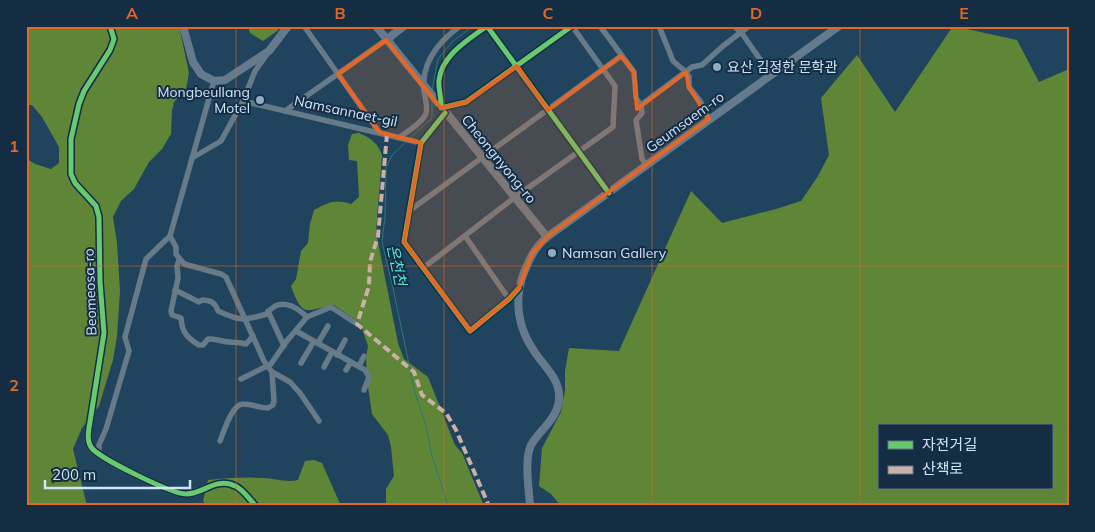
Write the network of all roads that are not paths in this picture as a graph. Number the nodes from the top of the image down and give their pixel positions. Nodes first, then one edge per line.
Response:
1 (110, 26) edge
2 (183, 26) edge
3 (288, 26) edge
4 (304, 26) edge
5 (376, 26) edge
6 (404, 26) edge
7 (460, 26) edge
8 (487, 26) edge
9 (572, 26) edge
10 (600, 26) edge
11 (659, 26) edge
12 (734, 26) edge
13 (749, 26) edge
14 (839, 26) edge
15 (741, 32) junction
16 (386, 40) junction
17 (269, 51) junction
18 (621, 56) junction
19 (516, 66) junction
20 (603, 69) junction
21 (686, 72) junction
22 (338, 74) junction
23 (771, 75) junction
24 (214, 81) junction
25 (424, 86) junction
26 (243, 101) junction
27 (641, 105) junction
28 (443, 110) junction
29 (548, 110) junction
30 (285, 111) junction
31 (709, 119) junction
32 (379, 132) junction
33 (400, 137) junction
34 (421, 143) junction
35 (579, 151) junction
36 (192, 158) junction
37 (482, 158) junction
38 (647, 166) junction
39 (609, 193) junction
40 (514, 198) junction
41 (409, 211) junction
42 (170, 236) junction
43 (465, 236) junction
44 (547, 237) junction
45 (179, 260) junction
46 (423, 268) junction
47 (519, 288) junction
48 (175, 290) junction
49 (510, 299) junction
50 (268, 311) junction
51 (307, 317) junction
52 (246, 319) junction
53 (357, 324) dead end
54 (328, 326) dead end
55 (296, 331) junction
56 (253, 336) junction
57 (345, 340) dead end
58 (316, 342) junction
59 (284, 346) junction
60 (335, 353) junction
61 (364, 356) dead end
62 (351, 362) junction
63 (302, 363) dead end
64 (268, 366) junction
65 (359, 366) junction
66 (324, 367) dead end
67 (346, 370) dead end
68 (272, 372) junction
69 (241, 379) dead end
70 (364, 390) dead end
71 (319, 421) dead end
72 (220, 441) dead end
73 (98, 454) junction
74 (256, 506) edge
75 (530, 506) edge

1 - 73 street, Beomeosa-ro
2 - 24 street
3 - 17 street
4 - 22 street
5 - 16 street, Cheongnyong-ro
6 - 16 street
7 - 25 street, Namsannaet-gil
8 - 19 street
8 - 28 street
9 - 19 street
9 - 20 street
10 - 18 street
11 - 21 street
12 - 15 street
13 - 15 street
14 - 23 street, Geumsaem-ro
15 - 21 street
15 - 23 street
16 - 22 street
16 - 25 street, Cheongnyong-ro
17 - 24 street
17 - 26 street
18 - 20 street
18 - 27 street
19 - 28 street
19 - 29 street
20 - 29 street
20 - 35 street
21 - 27 street
21 - 31 street
22 - 30 street
22 - 32 street
23 - 31 street, Geumsaem-ro
24 - 36 street
25 - 28 street, Cheongnyong-ro
25 - 33 street, Namsannaet-gil
26 - 30 street, Namsannaet-gil
26 - 36 street
27 - 38 street
28 - 34 street
28 - 37 street, Cheongnyong-ro
29 - 35 street
29 - 37 street
30 - 32 street, Namsannaet-gil
31 - 38 street, Geumsaem-ro
32 - 33 street, Namsannaet-gil
33 - 34 street
34 - 41 street
35 - 39 street
35 - 40 street
36 - 42 street
37 - 40 street, Cheongnyong-ro
37 - 41 street
38 - 39 street, Geumsaem-ro
39 - 44 street, Geumsaem-ro
40 - 43 street
40 - 44 street, Cheongnyong-ro
41 - 46 street
42 - 45 street
42 - 73 street
43 - 46 street
43 - 49 street
44 - 47 street
45 - 48 street
45 - 52 street
46 - 49 street
47 - 49 street
47 - 75 street
48 - 52 street
48 - 56 street
50 - 51 street
50 - 52 street
50 - 59 street
51 - 53 street
51 - 55 street
52 - 56 street
54 - 58 street
55 - 58 street
55 - 59 street
56 - 64 street
57 - 60 street
58 - 60 street
58 - 63 street
59 - 64 street
60 - 62 street
60 - 66 street
61 - 65 street
62 - 65 street
62 - 67 street
64 - 68 street
64 - 69 street
65 - 70 street
68 - 71 street
68 - 72 street
73 - 74 street

